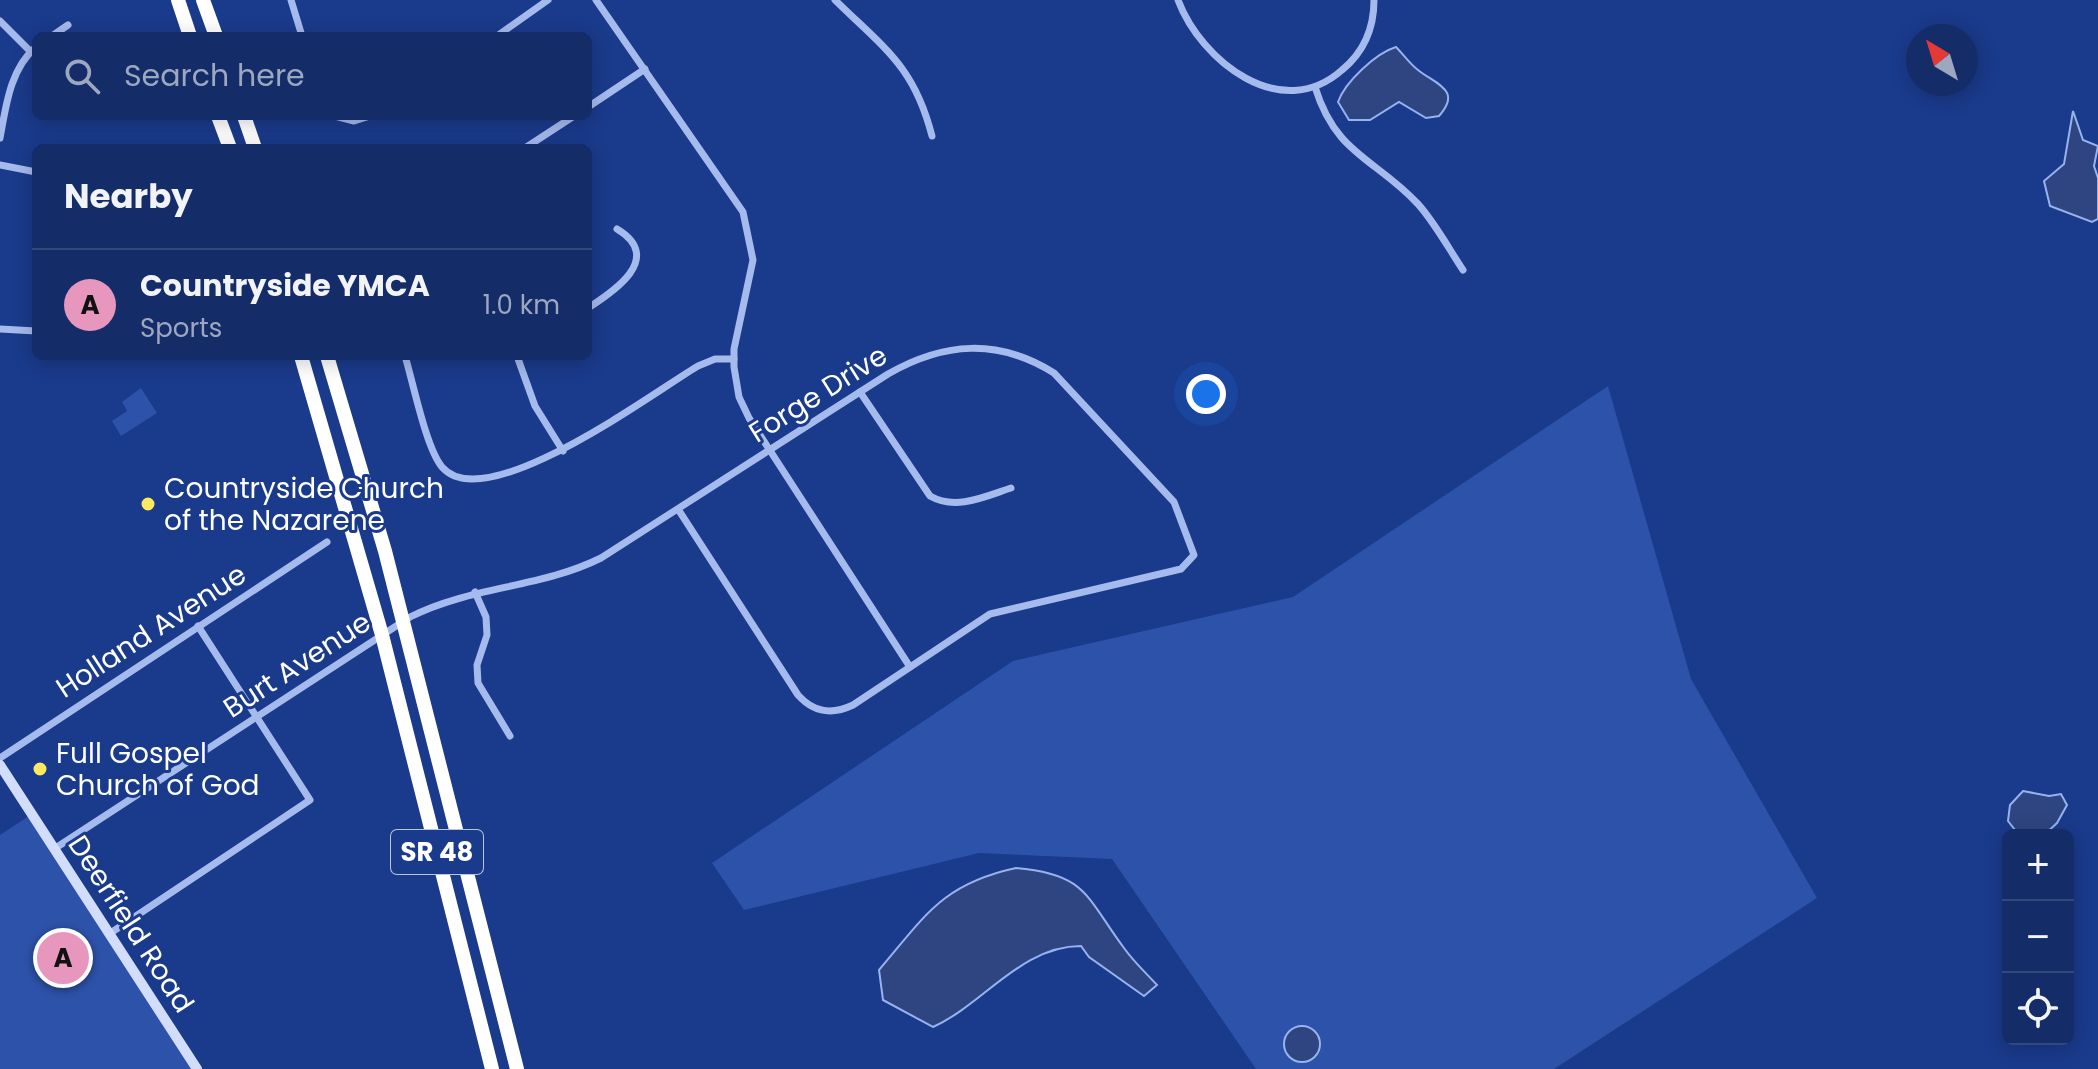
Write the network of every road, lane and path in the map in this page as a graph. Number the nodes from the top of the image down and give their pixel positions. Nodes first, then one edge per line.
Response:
1 (178, 0) edge
2 (203, 0) edge
3 (291, 0) edge
4 (548, 0) edge
5 (596, 0) edge
6 (835, 0) edge
7 (1178, 0) edge
8 (1374, 0) edge
9 (0, 21) edge
10 (68, 25) dead end
11 (58, 32) edge
12 (189, 32) edge
13 (215, 32) edge
14 (301, 32) edge
15 (503, 32) edge
16 (32, 48) edge
17 (32, 51) edge
18 (645, 69) junction
19 (1315, 87) junction
20 (592, 104) edge
21 (220, 120) edge
22 (245, 120) edge
23 (568, 120) edge
24 (932, 136) dead end
25 (0, 138) edge
26 (228, 144) edge
27 (254, 144) edge
28 (531, 144) edge
29 (0, 165) edge
30 (32, 171) edge
31 (617, 229) dead end
32 (1463, 270) dead end
33 (592, 305) edge
34 (0, 329) edge
35 (32, 331) edge
36 (734, 359) junction
37 (302, 360) edge
38 (328, 360) edge
39 (406, 360) edge
40 (518, 360) edge
41 (860, 392) junction
42 (769, 450) junction
43 (563, 451) junction
44 (1011, 488) dead end
45 (678, 509) junction
46 (327, 542) dead end
47 (475, 592) junction
48 (403, 622) junction
49 (198, 626) junction
50 (382, 635) junction
51 (910, 667) junction
52 (258, 716) junction
53 (510, 736) dead end
54 (0, 758) edge
55 (0, 765) edge
56 (54, 849) junction
57 (478, 918) junction
58 (109, 934) junction
59 (471, 987) junction
60 (197, 1069) edge
61 (481, 1069) edge
62 (492, 1069) edge
63 (517, 1069) edge
64 (524, 1069) edge

1 - 12 highway
2 - 13 highway
3 - 14 street
4 - 15 street
5 - 18 street
6 - 24 street
7 - 19 street
8 - 19 street
9 - 16 street
10 - 11 street
17 - 25 street
18 - 20 street
18 - 36 street
19 - 32 street
21 - 26 highway
22 - 27 highway
23 - 28 street
29 - 30 street
31 - 33 street
34 - 35 street
36 - 42 street
36 - 43 street
37 - 50 highway, SR 48
38 - 48 highway, SR 48
39 - 43 street
40 - 43 street
41 - 42 street, Forge Drive
41 - 44 street
41 - 51 street, Forge Drive
42 - 45 street, Forge Drive
42 - 51 street
45 - 47 street, Forge Drive
45 - 51 street
46 - 49 street, Holland Avenue
47 - 48 street, Forge Drive
47 - 53 street
48 - 50 street, Burt Avenue
48 - 57 highway, SR 48
49 - 52 street
49 - 54 street, Holland Avenue
50 - 52 street, Burt Avenue
50 - 59 highway, SR 48
52 - 56 street, Burt Avenue
52 - 58 street
55 - 56 street, Deerfield Road
56 - 58 street, Deerfield Road
57 - 63 highway, SR 48
57 - 64 highway
58 - 60 street, Deerfield Road
59 - 61 highway
59 - 62 highway, SR 48

